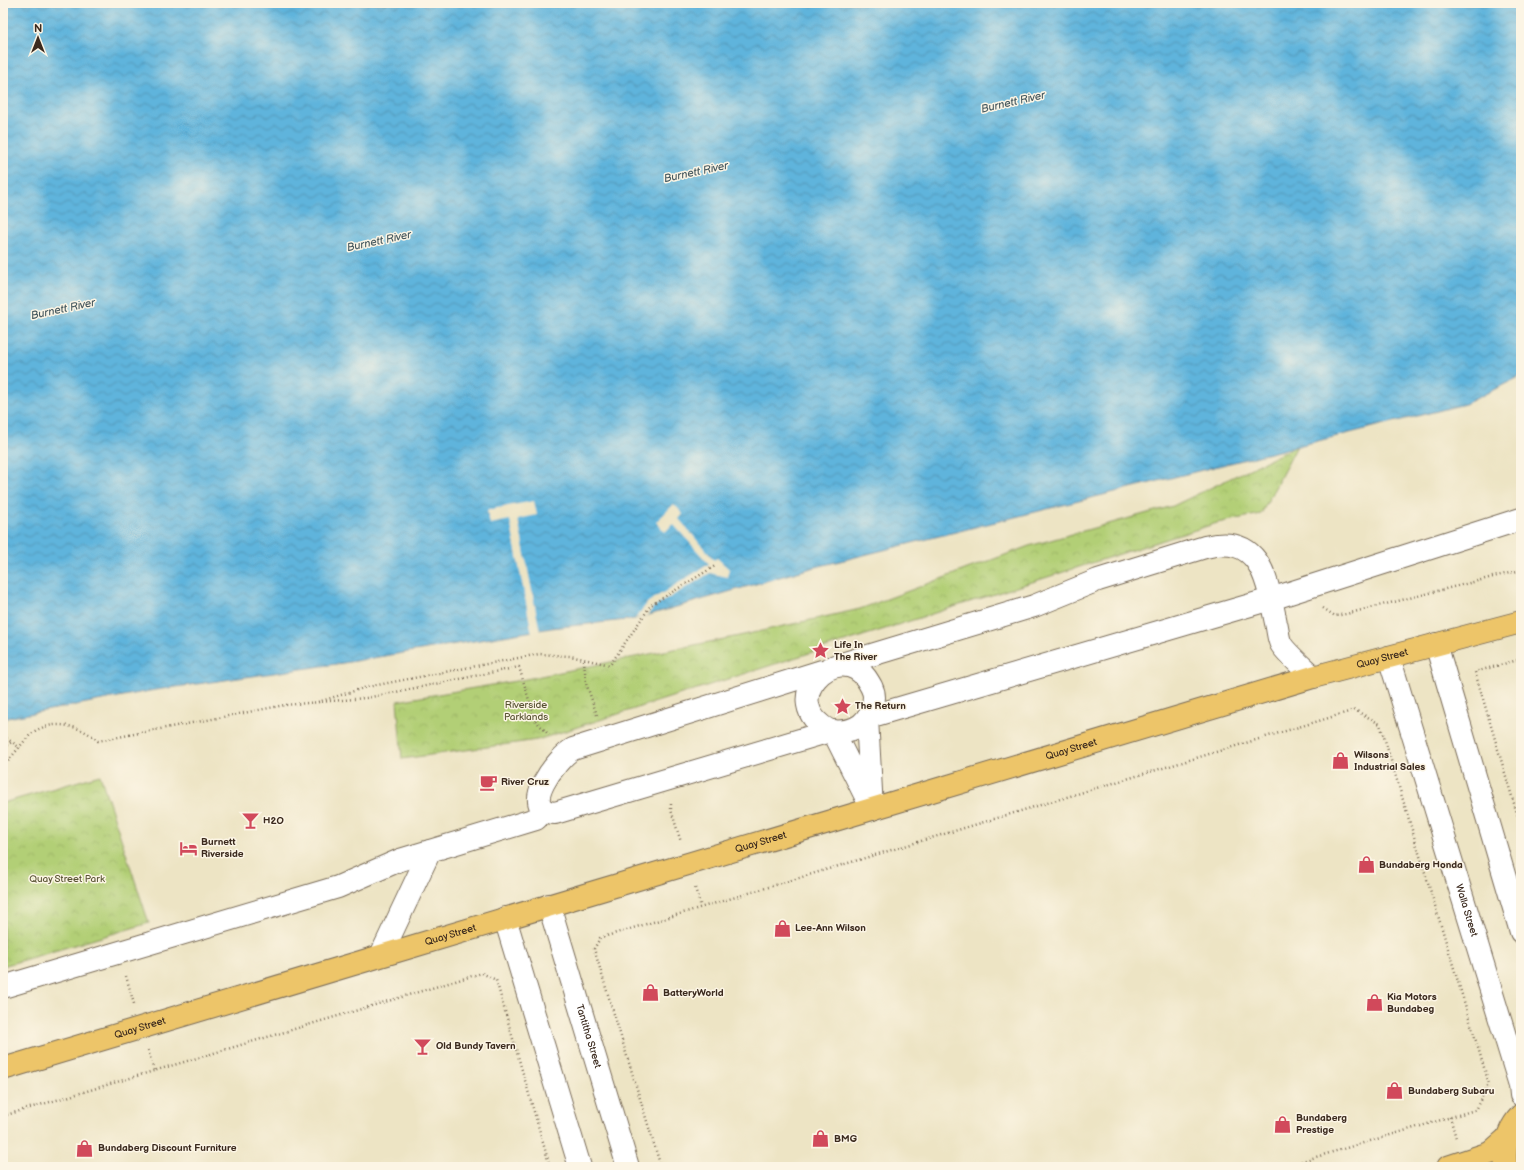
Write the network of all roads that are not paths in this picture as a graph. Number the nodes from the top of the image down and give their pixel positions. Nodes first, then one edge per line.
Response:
1 (1521, 519) edge
2 (1270, 598) junction
3 (1521, 622) edge
4 (1436, 644) junction
5 (1389, 657) junction
6 (827, 669) junction
7 (1314, 677) junction
8 (868, 718) junction
9 (832, 731) junction
10 (542, 808) junction
11 (872, 809) junction
12 (430, 851) junction
13 (550, 905) junction
14 (505, 918) junction
15 (1521, 932) edge
16 (381, 955) junction
17 (3, 987) edge
18 (3, 1069) edge
19 (1521, 1095) edge
20 (1514, 1125) edge
21 (580, 1167) edge
22 (628, 1167) edge
23 (1448, 1167) edge
24 (1506, 1167) edge

1 - 2 street
2 - 6 street
2 - 7 street
2 - 8 street
3 - 4 main road, Quay Street
4 - 5 main road, Quay Street
4 - 15 street
5 - 7 main road, Quay Street
5 - 19 street, Walla Street
6 - 8 street
6 - 9 street
6 - 10 street
7 - 11 main road, Quay Street
8 - 9 street
8 - 11 street
9 - 10 street
9 - 11 street
10 - 12 street
11 - 13 main road, Quay Street
12 - 16 street
12 - 17 street
13 - 14 main road, Quay Street
13 - 22 street, Tantitha Street
14 - 16 main road, Quay Street
14 - 21 street
16 - 18 main road, Quay Street
19 - 20 street, Walla Street
20 - 23 main road
20 - 24 main road

